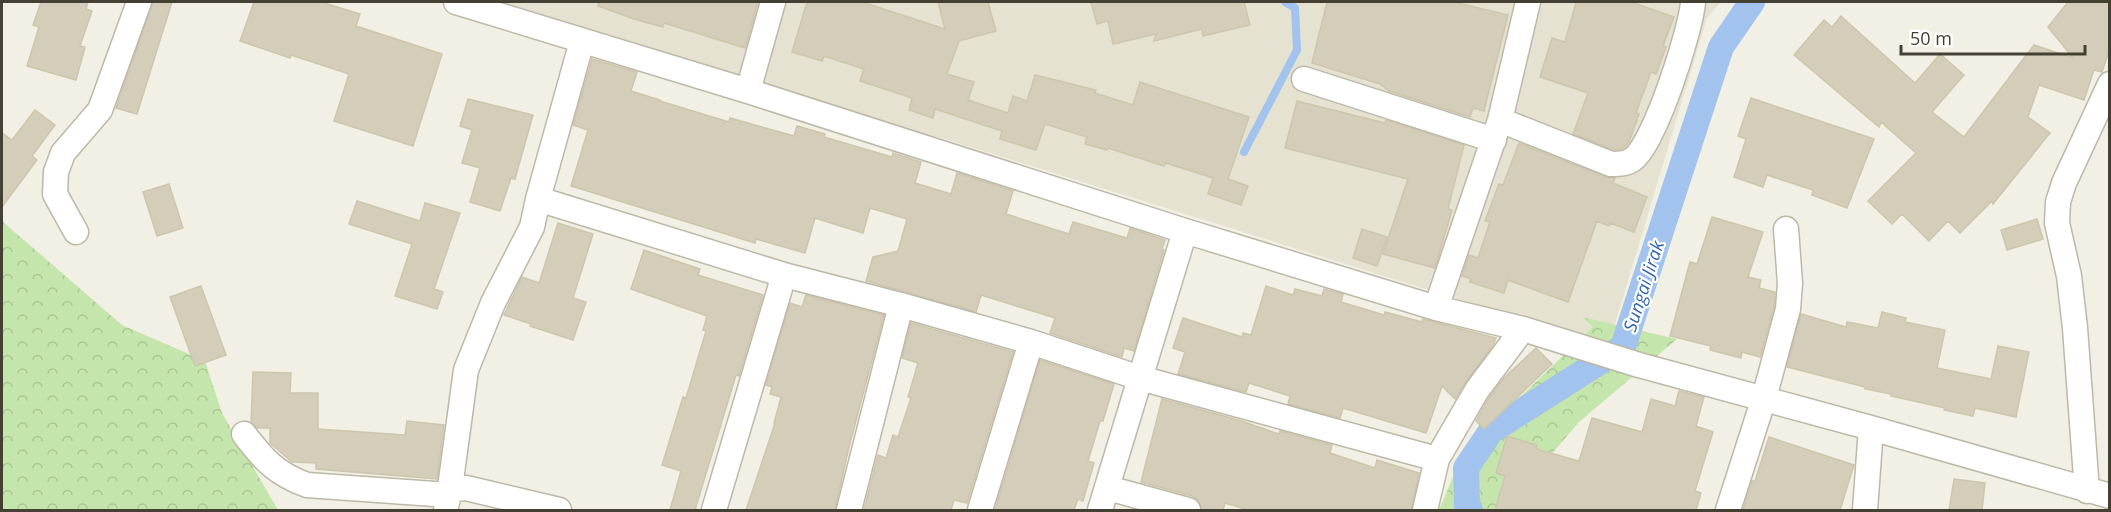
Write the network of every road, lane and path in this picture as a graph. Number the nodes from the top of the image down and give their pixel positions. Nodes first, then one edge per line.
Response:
1 (139, 2) edge
2 (456, 2) edge
3 (773, 2) edge
4 (1528, 2) edge
5 (1696, 4) edge
6 (582, 41) junction
7 (1304, 79) dead end
8 (2109, 84) edge
9 (748, 91) junction
10 (1497, 130) junction
11 (538, 199) junction
12 (1786, 229) dead end
13 (1185, 231) junction
14 (76, 232) dead end
15 (784, 275) junction
16 (901, 305) junction
17 (1437, 308) junction
18 (1523, 329) junction
19 (1031, 342) junction
20 (1140, 378) junction
21 (1764, 398) junction
22 (1871, 428) junction
23 (244, 434) dead end
24 (1437, 459) junction
25 (1108, 488) junction
26 (2098, 494) edge
27 (448, 502) edge
28 (558, 510) edge
29 (714, 510) edge
30 (849, 510) edge
31 (980, 510) edge
32 (1100, 510) edge
33 (1188, 510) edge
34 (1425, 510) edge
35 (1728, 510) edge
36 (1865, 510) edge

1 - 14 street
2 - 6 street
3 - 9 street
4 - 10 street
5 - 10 street
6 - 9 street
6 - 11 street
7 - 10 street
8 - 26 street
9 - 13 street
10 - 17 street
11 - 15 street
11 - 27 street
12 - 21 street
13 - 17 street
13 - 20 street
15 - 16 street
15 - 29 street
16 - 19 street
16 - 30 street
17 - 18 street
18 - 21 street
18 - 24 street
19 - 20 street
19 - 31 street
20 - 24 street
20 - 25 street
21 - 22 street
21 - 35 street
22 - 26 street
22 - 36 street
23 - 27 street
24 - 34 street
25 - 32 street
25 - 33 street
27 - 28 street

